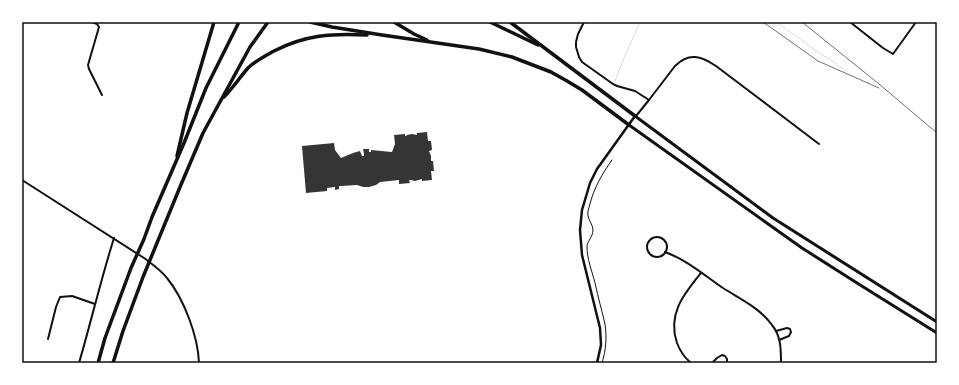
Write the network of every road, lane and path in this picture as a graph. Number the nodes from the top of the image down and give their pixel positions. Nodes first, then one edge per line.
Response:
1 (92, 22) edge
2 (214, 22) edge
3 (239, 22) edge
4 (268, 22) edge
5 (310, 22) edge
6 (394, 22) edge
7 (490, 22) edge
8 (510, 22) edge
9 (584, 22) edge
10 (850, 22) edge
11 (916, 22) edge
12 (382, 35) junction
13 (439, 43) junction
14 (544, 48) junction
15 (102, 95) dead end
16 (649, 100) junction
17 (220, 102) junction
18 (635, 116) junction
19 (628, 125) junction
20 (819, 144) dead end
21 (612, 160) dead end
22 (175, 165) junction
23 (22, 180) edge
24 (114, 238) junction
25 (665, 252) junction
26 (702, 273) junction
27 (95, 304) junction
28 (937, 322) edge
29 (776, 331) junction
30 (937, 333) edge
31 (48, 339) dead end
32 (780, 340) junction
33 (79, 363) edge
34 (98, 363) edge
35 (113, 363) edge
36 (199, 363) edge
37 (597, 363) edge
38 (602, 363) edge
39 (691, 363) edge
40 (712, 363) edge
41 (727, 363) edge
42 (781, 363) edge

1 - 15 street
2 - 22 highway
3 - 22 highway
4 - 17 highway
5 - 12 highway
6 - 13 highway
7 - 14 highway
8 - 14 highway
9 - 16 street
10 - 11 street
12 - 13 highway
12 - 17 highway
13 - 19 highway
14 - 18 highway
16 - 18 street
16 - 20 street
17 - 35 highway
18 - 19 street
18 - 28 main road
19 - 30 main road
19 - 37 street
21 - 38 path
22 - 34 highway
23 - 24 street
24 - 27 street
24 - 36 street
25 - 25 street
25 - 26 street
26 - 29 street
26 - 39 street
27 - 31 street
27 - 33 street
29 - 32 street
29 - 32 street
32 - 42 street
40 - 41 street

